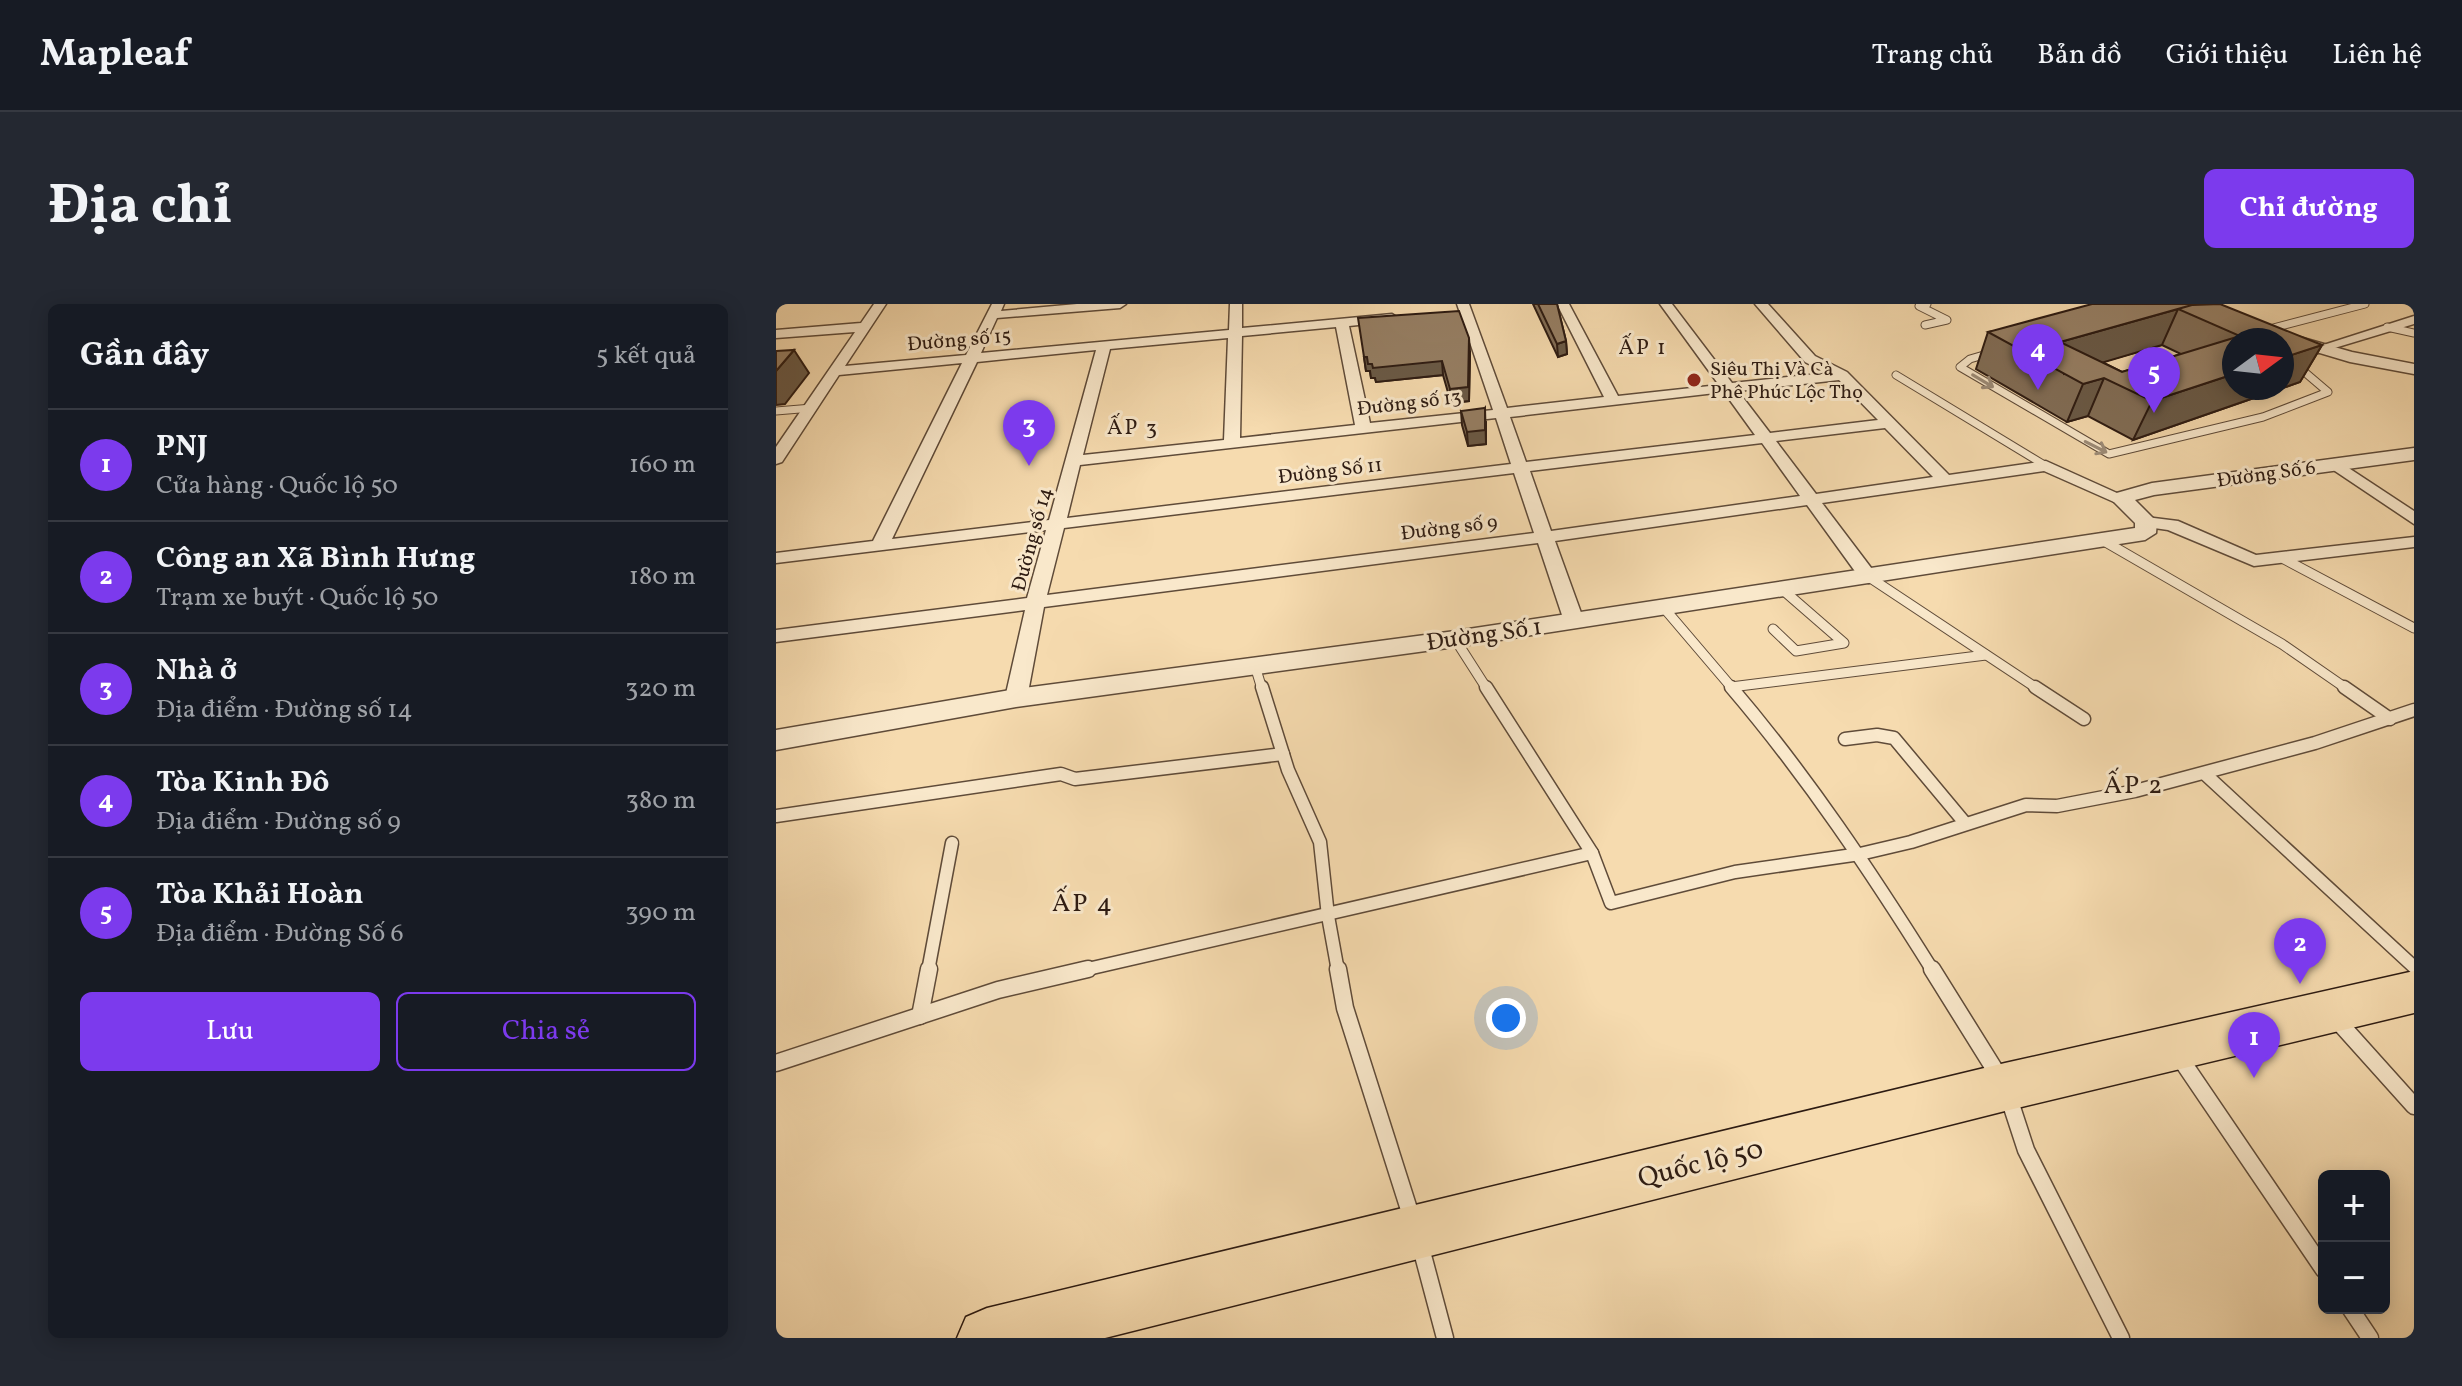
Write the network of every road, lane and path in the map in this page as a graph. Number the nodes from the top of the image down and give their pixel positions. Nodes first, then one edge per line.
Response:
1 (880, 304) edge
2 (1120, 304) edge
3 (1236, 304) edge
4 (1563, 304) edge
5 (1666, 304) edge
6 (1761, 304) edge
7 (1927, 304) edge
8 (2365, 304) edge
9 (1460, 309) edge
10 (996, 310) edge
11 (1404, 317) edge
12 (2414, 320) edge
13 (1342, 323) junction
14 (1925, 325) dead end
15 (865, 327) junction
16 (2387, 327) junction
17 (2255, 328) edge
18 (1235, 333) junction
19 (2414, 333) edge
20 (776, 334) edge
21 (2294, 341) edge
22 (1104, 346) junction
23 (2318, 349) junction
24 (2000, 351) edge
25 (2350, 357) junction
26 (972, 358) junction
27 (2294, 366) edge
28 (2301, 369) junction
29 (2414, 369) edge
30 (837, 371) junction
31 (1842, 375) junction
32 (1896, 375) dead end
33 (2414, 376) edge
34 (1727, 388) junction
35 (1613, 400) junction
36 (812, 408) junction
37 (776, 411) edge
38 (1501, 411) junction
39 (1889, 423) junction
40 (1363, 427) junction
41 (1769, 439) junction
42 (1232, 443) junction
43 (2414, 454) edge
44 (776, 459) edge
45 (1075, 461) junction
46 (2335, 464) junction
47 (2046, 466) junction
48 (1521, 470) junction
49 (1945, 480) junction
50 (2120, 498) junction
51 (1813, 499) junction
52 (2414, 519) edge
53 (2146, 522) junction
54 (1057, 523) junction
55 (1545, 537) junction
56 (2104, 541) junction
57 (2414, 542) edge
58 (880, 545) junction
59 (776, 558) edge
60 (2284, 559) junction
61 (1869, 577) junction
62 (1783, 590) junction
63 (1036, 601) junction
64 (1664, 608) junction
65 (1574, 621) junction
66 (2414, 628) edge
67 (1773, 629) dead end
68 (776, 636) edge
69 (1455, 639) junction
70 (1986, 655) junction
71 (1255, 666) junction
72 (1731, 687) junction
73 (1016, 698) junction
74 (2414, 710) edge
75 (2084, 719) dead end
76 (2390, 719) junction
77 (1845, 739) dead end
78 (776, 740) edge
79 (1283, 754) junction
80 (2205, 774) junction
81 (776, 816) edge
82 (1965, 823) junction
83 (952, 843) dead end
84 (1592, 853) junction
85 (1860, 854) junction
86 (1328, 916) junction
87 (2414, 967) edge
88 (2414, 992) edge
89 (2330, 1013) junction
90 (920, 1016) junction
91 (2174, 1049) junction
92 (776, 1063) edge
93 (2005, 1087) junction
94 (2414, 1106) edge
95 (1416, 1231) junction
96 (2318, 1261) edge
97 (2354, 1314) edge
98 (987, 1338) edge
99 (1445, 1338) edge
100 (2121, 1338) edge
101 (2370, 1338) edge

1 - 15 street
2 - 10 street
3 - 18 street
4 - 35 street
5 - 34 street
6 - 31 street
7 - 14 lane
8 - 17 lane
9 - 38 street
10 - 26 street
11 - 13 street, Đường số 15
12 - 16 street
13 - 18 street, Đường số 15
13 - 40 street
15 - 20 street
15 - 30 street
16 - 19 lane
16 - 23 street
18 - 22 street, Đường số 15
18 - 42 street
21 - 23 street
22 - 26 street, Đường số 15
22 - 45 street, Đường số 14
23 - 25 street
23 - 28 lane
24 -> 28 lane
25 - 29 street
25 - 33 street
26 - 30 street, Đường số 15
26 - 58 street
27 - 28 lane
30 - 36 street
31 - 34 street, Đường số 13
31 - 39 street
32 - 47 lane
34 - 35 street, Đường số 13
34 - 41 street
35 - 38 street, Đường số 13
36 - 37 lane
36 - 44 street
38 - 40 street, Đường số 13
38 - 48 street
39 - 41 street, Đường Số 11
39 - 49 street
40 - 42 street, Đường số 13
41 - 48 street, Đường Số 11
41 - 51 street
42 - 45 street, Đường số 13
43 - 46 street, Đường Số 6
45 - 54 street, Đường số 14
46 - 50 street, Đường Số 6
46 - 52 street
47 - 49 street, Đường số 9
47 - 50 street
48 - 54 street, Đường Số 11
48 - 55 street
49 - 51 street, Đường số 9
50 - 53 street
51 - 55 street, Đường số 9
51 - 61 street
53 - 56 street, Đường Số 1
53 - 60 street
54 - 58 street, Đường Số 11
54 - 63 street, Đường số 14
55 - 63 street, Đường số 9
55 - 65 street
56 - 61 street, Đường Số 1
56 - 76 lane
57 - 60 street
58 - 59 street, Đường Số 11
60 - 66 lane
61 - 62 street, Đường Số 1
61 - 70 lane
62 - 64 street, Đường Số 1
62 - 67 lane
63 - 68 street, Đường số 9
63 - 73 street, Đường số 14
64 - 65 street, Đường Số 1
64 - 72 lane
65 - 69 street, Đường Số 1
69 - 71 street, Đường Số 1
69 - 84 lane
70 - 72 lane
70 - 75 lane
71 - 73 street, Đường Số 1
71 - 79 lane
72 - 85 lane
73 - 78 street, Đường Số 1
74 - 76 lane
76 - 80 lane
77 - 82 lane
79 - 81 lane
79 - 86 lane
80 - 82 lane
80 - 87 lane
82 - 85 lane
83 - 90 lane
84 - 85 lane
84 - 86 lane
85 - 93 lane
86 - 90 lane
86 - 95 lane
88 - 89 main road, Quốc lộ 50
89 - 91 main road, Quốc lộ 50
89 - 94 lane
90 - 92 lane
91 - 93 main road, Quốc lộ 50
91 - 96 lane
93 - 95 main road, Quốc lộ 50
93 - 100 lane
95 - 98 main road, Quốc lộ 50
95 - 99 lane
97 - 101 lane

